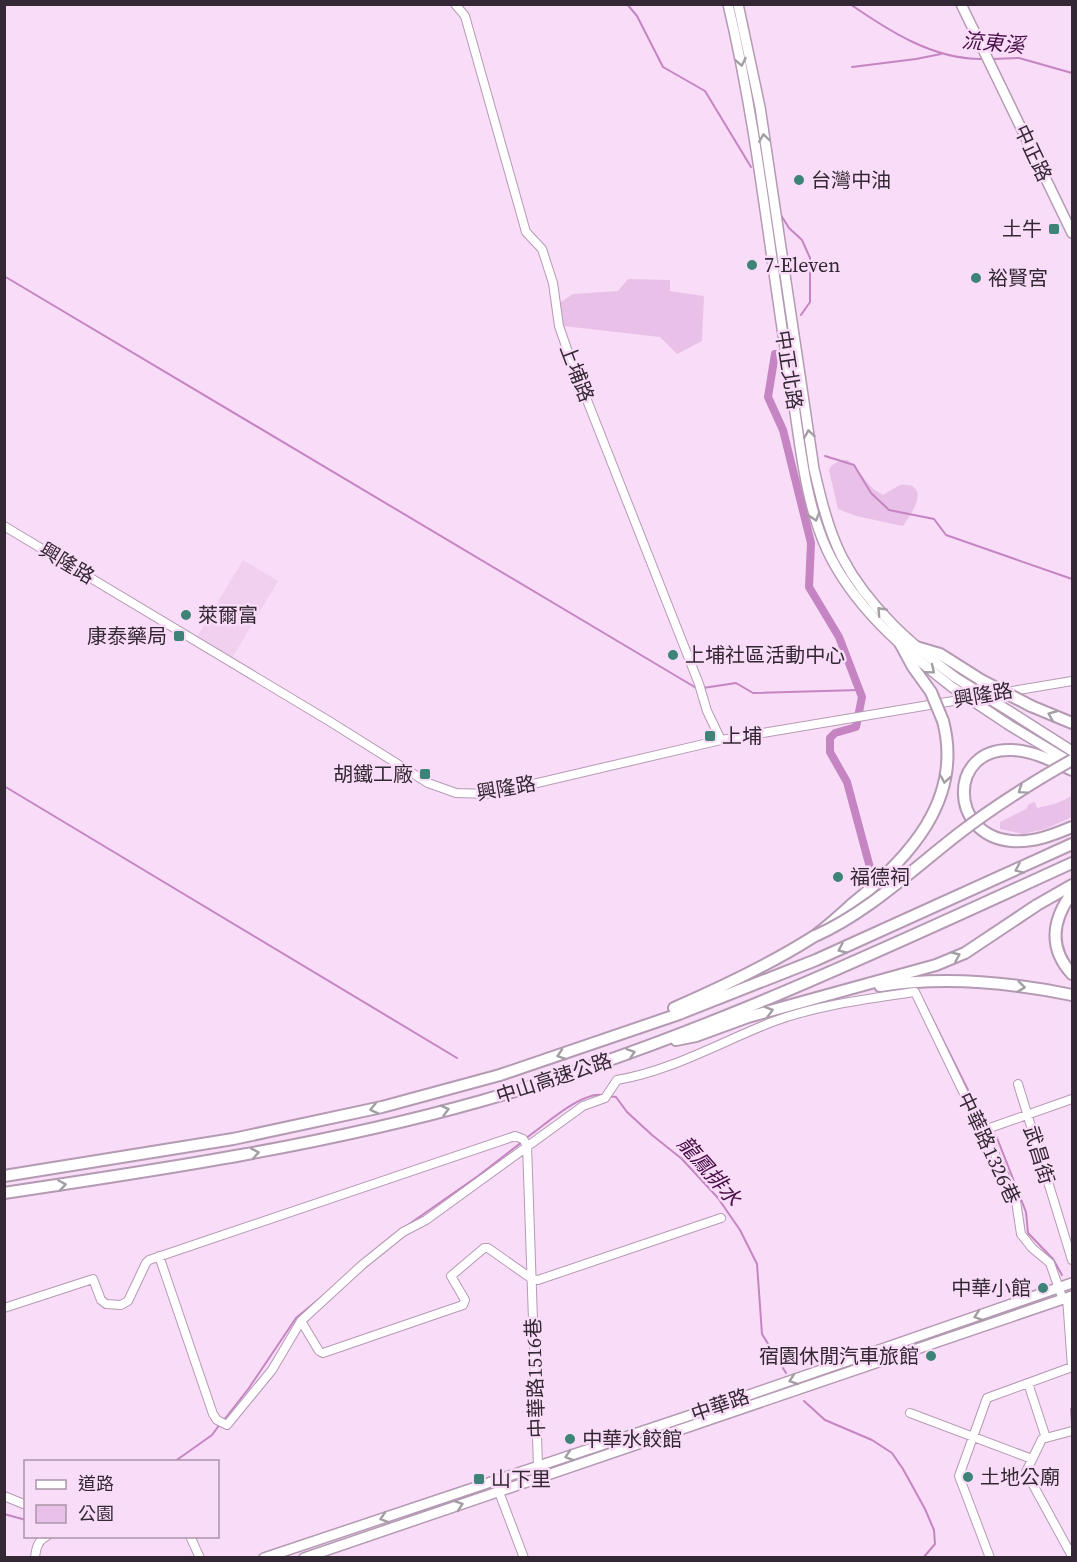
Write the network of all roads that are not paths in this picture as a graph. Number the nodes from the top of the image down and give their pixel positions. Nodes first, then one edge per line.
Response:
1 (455, 4) edge
2 (728, 4) edge
3 (738, 4) edge
4 (962, 4) edge
5 (1072, 233) edge
6 (4, 526) edge
7 (900, 643) junction
8 (916, 647) junction
9 (1072, 681) edge
10 (954, 683) junction
11 (1072, 723) edge
12 (721, 740) junction
13 (1072, 751) edge
14 (1072, 762) edge
15 (1072, 770) edge
16 (1072, 827) edge
17 (1072, 844) edge
18 (1072, 863) edge
19 (1072, 885) edge
20 (1072, 893) edge
21 (815, 936) junction
22 (1072, 974) edge
23 (1072, 995) edge
24 (818, 998) junction
25 (655, 1021) junction
26 (653, 1046) junction
27 (1018, 1084) dead end
28 (1072, 1099) edge
29 (1027, 1115) junction
30 (986, 1129) junction
31 (527, 1145) junction
32 (4, 1176) edge
33 (4, 1194) edge
34 (721, 1218) dead end
35 (159, 1256) junction
36 (1072, 1260) edge
37 (532, 1279) junction
38 (1072, 1283) edge
39 (1059, 1288) junction
40 (1068, 1298) edge
41 (4, 1308) edge
42 (301, 1321) junction
43 (1072, 1367) edge
44 (1028, 1383) junction
45 (910, 1413) dead end
46 (1072, 1431) edge
47 (972, 1435) junction
48 (1046, 1438) junction
49 (1032, 1459) junction
50 (538, 1466) junction
51 (541, 1477) junction
52 (495, 1481) junction
53 (499, 1491) junction
54 (4, 1496) edge
55 (24, 1504) edge
56 (44, 1538) edge
57 (191, 1538) edge
58 (1072, 1556) edge
59 (35, 1557) edge
60 (200, 1557) edge
61 (264, 1557) edge
62 (304, 1557) edge
63 (524, 1557) edge
64 (990, 1557) edge

1 - 12 street, 上埔路
2 -> 7 main road, 中正北路
8 -> 3 main road, 中正北路
4 - 5 main road, 中正路
6 - 12 street, 興隆路
7 -> 10 main road, 中正北路
7 -> 21 highway, bridge
8 - 10 main road, 中正北路
11 -> 8 highway, bridge
9 - 12 street, 興隆路
10 - 13 main road, bridge
10 - 14 main road, bridge
14 -> 21 highway, bridge
15 - 16 highway
17 -> 25 highway, 中山高速公路
18 - 26 highway, 中山高速公路
24 -> 19 highway
20 - 22 highway
21 - 25 highway
24 -> 23 highway
26 -> 24 highway
25 -> 32 highway, 中山高速公路
33 -> 26 highway, 中山高速公路
27 - 29 street, 武昌街
28 - 29 street
29 - 30 street
29 - 36 street, 武昌街
30 - 31 street, 中華路1326巷
30 - 39 street, 中華路1326巷
31 - 35 street
31 - 37 street, 中華路1516巷
31 - 42 street
34 - 37 street
35 - 41 street
35 - 42 street
37 - 42 street
37 - 50 street, 中華路1516巷
38 - 39 main road, 中華路
39 - 40 street, 中華路1326巷
39 -> 50 main road, 中華路
40 - 43 street, 中華路1326巷
40 - 51 main road, 中華路
43 - 44 street
44 - 47 street
44 - 48 street
45 - 47 street
46 - 48 street
47 - 49 street
47 - 64 street
48 - 49 street
49 - 58 street
50 - 51 street, 中華路1516巷
50 - 52 main road, 中華路
51 - 53 main road, 中華路
52 - 53 main road
52 -> 61 main road, 中華路
62 -> 53 main road, 中華路
53 - 63 street
54 - 55 street
56 - 59 street
57 - 60 street

